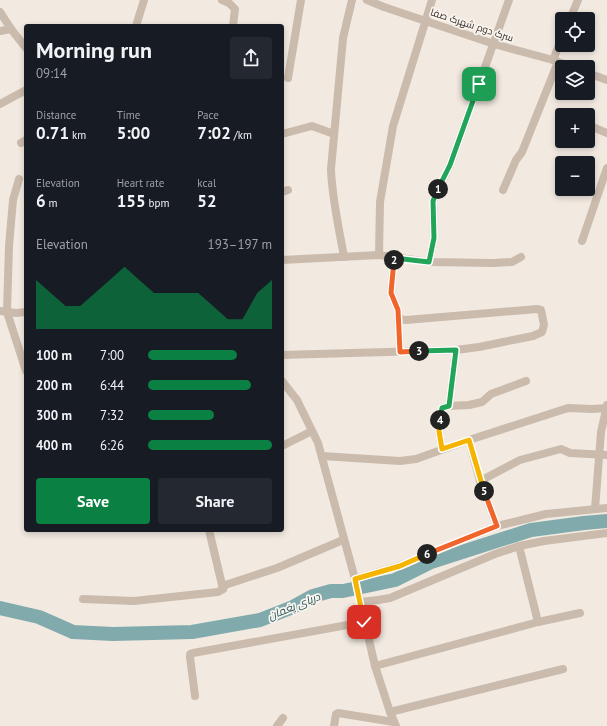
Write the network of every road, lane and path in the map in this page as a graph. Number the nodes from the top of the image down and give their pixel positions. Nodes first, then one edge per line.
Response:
1 (144, 0) edge
2 (222, 0) edge
3 (301, 0) edge
4 (352, 0) edge
5 (367, 0) edge
6 (432, 0) edge
7 (509, 0) edge
8 (578, 0) edge
9 (0, 12) edge
10 (573, 12) edge
11 (425, 20) junction
12 (137, 24) edge
13 (233, 24) edge
14 (11, 29) junction
15 (0, 31) edge
16 (494, 44) junction
17 (24, 45) edge
18 (555, 61) joint
19 (595, 76) edge
20 (288, 78) dead end
21 (607, 80) edge
22 (24, 91) edge
23 (0, 104) edge
24 (595, 128) edge
25 (284, 133) edge
26 (607, 133) edge
27 (334, 134) junction
28 (607, 168) edge
29 (19, 179) dead end
30 (503, 190) dead end
31 (582, 241) dead end
32 (378, 255) junction
33 (521, 257) dead end
34 (344, 258) junction
35 (394, 258) junction
36 (284, 260) edge
37 (429, 262) junction
38 (3, 312) edge
39 (24, 312) edge
40 (399, 319) junction
41 (456, 350) junction
42 (400, 352) junction
43 (284, 355) edge
44 (24, 366) edge
45 (526, 381) dead end
46 (284, 384) edge
47 (449, 406) junction
48 (607, 407) edge
49 (312, 431) junction
50 (469, 440) junction
51 (284, 445) edge
52 (442, 449) junction
53 (603, 454) edge
54 (322, 456) junction
55 (480, 481) junction
56 (607, 508) edge
57 (595, 509) junction
58 (497, 526) junction
59 (209, 532) edge
60 (607, 533) edge
61 (343, 540) junction
62 (519, 546) junction
63 (355, 580) junction
64 (223, 589) junction
65 (83, 599) dead end
66 (359, 599) junction
67 (580, 613) dead end
68 (364, 622) junction
69 (538, 622) junction
70 (375, 666) junction
71 (564, 668) dead end
72 (195, 696) dead end
73 (390, 712) junction
74 (283, 718) dead end
75 (395, 724) edge
76 (277, 726) edge
77 (334, 726) edge

1 - 12 street
2 - 13 street
3 - 20 street
4 - 27 street
5 - 11 street, سرک دوم شهرک صفا
6 - 11 street
7 - 16 street
8 - 10 street
9 - 14 street
11 - 16 street, سرک دوم شهرک صفا
11 - 32 street
14 - 15 street
14 - 17 street
16 - 18 street, سرک دوم شهرک صفا
16 - 37 street
18 - 30 street
19 - 21 street
22 - 23 street
24 - 26 street
25 - 27 street
27 - 34 street
28 - 31 street
29 - 38 street
32 - 34 street
32 - 35 street
33 - 37 street
34 - 36 street
35 - 37 street
35 - 40 street
38 - 39 street
38 - 44 street
40 - 41 street
40 - 42 street
41 - 42 street
41 - 47 street
42 - 43 street
45 - 47 street
46 - 49 street
47 - 52 street
48 - 50 street
48 - 53 street
49 - 51 street
49 - 54 street
50 - 52 street
50 - 55 street
52 - 54 street
53 - 55 street
53 - 57 street
54 - 61 street
55 - 58 street
56 - 57 street
57 - 58 street
58 - 63 street
59 - 64 street
60 - 62 street
61 - 63 street
61 - 64 street
62 - 66 street
62 - 69 street
63 - 66 street
64 - 65 street
66 - 68 street
67 - 69 street
68 - 70 street
68 - 72 street
69 - 70 street
70 - 73 street
71 - 73 street
73 - 75 street
74 - 76 street
75 - 77 street

